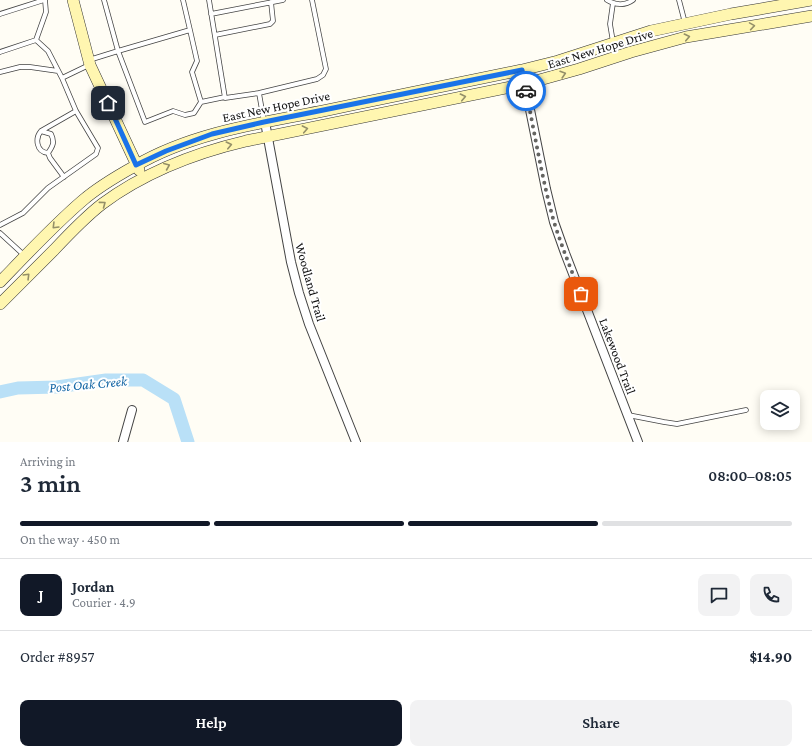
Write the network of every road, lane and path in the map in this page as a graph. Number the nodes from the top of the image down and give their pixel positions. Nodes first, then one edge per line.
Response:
1 (44, 0) edge
2 (73, 0) edge
3 (104, 0) edge
4 (183, 0) edge
5 (209, 0) edge
6 (283, 0) edge
7 (312, 0) edge
8 (607, 0) edge
9 (632, 0) edge
10 (679, 0) edge
11 (271, 2) junction
12 (810, 2) edge
13 (613, 3) junction
14 (783, 3) edge
15 (0, 14) edge
16 (211, 14) junction
17 (812, 16) edge
18 (685, 23) junction
19 (190, 30) junction
20 (215, 35) junction
21 (36, 40) junction
22 (613, 42) junction
23 (118, 51) junction
24 (0, 52) edge
25 (89, 63) junction
26 (58, 70) junction
27 (522, 70) junction
28 (0, 72) edge
29 (62, 78) junction
30 (525, 84) junction
31 (259, 94) junction
32 (225, 97) junction
33 (201, 102) junction
34 (76, 111) junction
35 (264, 122) junction
36 (41, 130) junction
37 (267, 136) junction
38 (48, 153) junction
39 (136, 165) junction
40 (64, 177) junction
41 (142, 178) junction
42 (0, 226) edge
43 (0, 233) edge
44 (25, 256) junction
45 (0, 282) edge
46 (0, 304) edge
47 (132, 410) dead end
48 (746, 410) dead end
49 (628, 415) junction
50 (123, 442) edge
51 (356, 442) edge
52 (638, 442) edge

1 - 15 lane
1 - 21 lane
2 - 25 street
3 - 23 lane
4 - 19 lane
5 - 16 lane
6 - 11 lane
7 - 31 lane
8 - 13 lane
9 - 13 lane
10 - 18 lane
11 - 16 lane
11 - 20 lane
12 - 14 street, East New Hope Drive
13 - 22 lane
14 - 18 street, East New Hope Drive
16 - 20 lane
30 -> 17 street, East New Hope Drive
18 - 22 street, East New Hope Drive
19 - 23 lane
19 - 33 lane
20 - 32 lane
21 - 24 lane
21 - 26 lane
22 - 27 street, East New Hope Drive
23 - 25 lane
23 - 33 lane
25 - 29 lane
25 - 39 street
26 - 28 lane
26 - 29 lane
27 - 30 street, Lakewood Trail
27 - 35 street, East New Hope Drive
29 - 34 lane
37 -> 30 street, East New Hope Drive
30 - 49 street, Lakewood Trail
31 - 32 lane
31 - 35 lane
32 - 33 lane
34 - 36 lane
34 - 40 lane
35 - 37 street, Woodland Trail
35 - 39 street, East New Hope Drive
36 - 38 lane
36 - 38 lane
41 -> 37 street, East New Hope Drive
37 - 51 street, Woodland Trail
38 - 40 lane
39 - 41 street
39 -> 44 street, East New Hope Drive
40 - 42 lane
46 -> 41 street, East New Hope Drive
43 - 44 lane
44 - 45 street, East New Hope Drive
47 - 50 street
48 - 49 lane
49 - 52 street, Lakewood Trail

